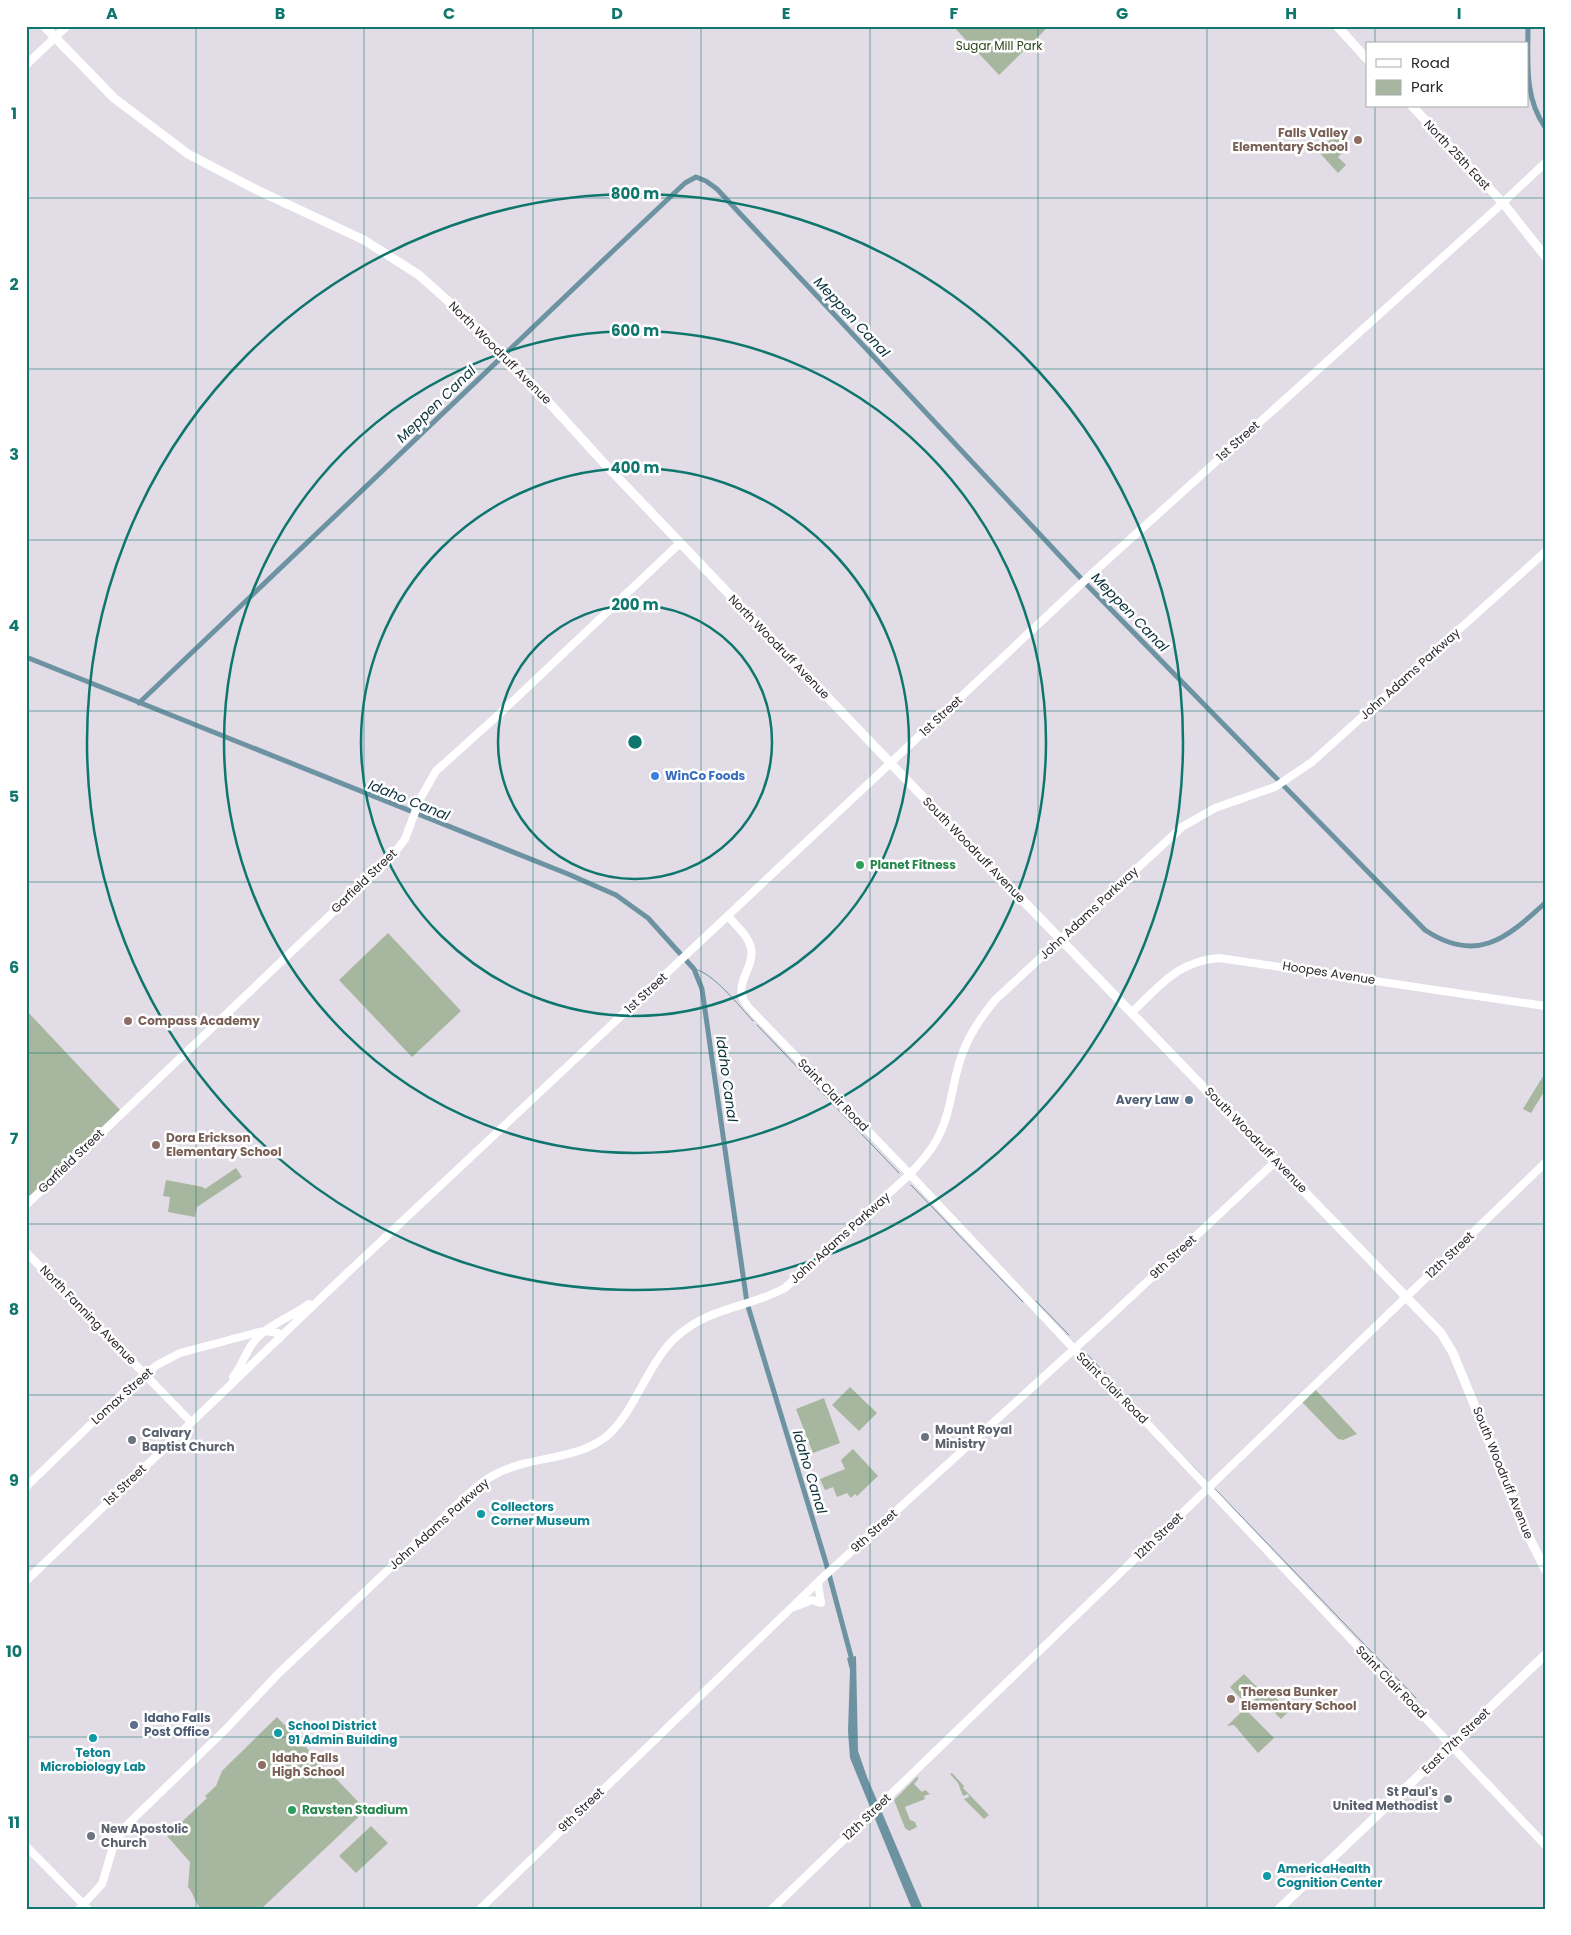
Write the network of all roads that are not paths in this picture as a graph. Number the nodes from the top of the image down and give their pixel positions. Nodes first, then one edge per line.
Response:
1 (44, 26) edge
2 (67, 26) edge
3 (1337, 26) edge
4 (55, 38) junction
5 (1366, 58) edge
6 (26, 65) edge
7 (1414, 108) edge
8 (1545, 162) edge
9 (1503, 204) junction
10 (1545, 256) edge
11 (680, 543) junction
12 (1545, 552) edge
13 (891, 763) junction
14 (728, 916) junction
15 (1060, 939) junction
16 (1545, 1006) edge
17 (1132, 1012) junction
18 (1276, 1161) junction
19 (1545, 1163) edge
20 (909, 1175) junction
21 (26, 1205) edge
22 (26, 1252) edge
23 (344, 1276) junction
24 (1407, 1297) junction
25 (265, 1331) junction
26 (279, 1339) junction
27 (1074, 1349) junction
28 (145, 1374) junction
29 (224, 1389) junction
30 (190, 1422) junction
31 (26, 1487) edge
32 (1208, 1489) junction
33 (1545, 1569) edge
34 (820, 1580) junction
35 (26, 1581) edge
36 (788, 1610) junction
37 (1545, 1655) edge
38 (1452, 1746) junction
39 (1545, 1845) edge
40 (26, 1846) edge
41 (84, 1907) edge
42 (480, 1909) edge
43 (772, 1909) edge
44 (1279, 1909) edge

1 - 4 main road, North Woodruff Avenue
2 - 4 street
3 - 5 main road
4 - 6 street
4 - 11 main road, North Woodruff Avenue
7 - 9 main road, North 25th East
8 - 9 street, 1st Street
9 - 10 main road, North 25th East
9 - 13 street, 1st Street
11 - 13 main road, North Woodruff Avenue
11 - 21 street, Garfield Street
12 - 15 street, John Adams Parkway
13 - 14 street, 1st Street
13 - 15 main road, South Woodruff Avenue
14 - 20 street, Saint Clair Road
14 - 23 street, 1st Street
15 - 17 main road, South Woodruff Avenue
15 - 20 street, John Adams Parkway
16 - 17 street, Hoopes Avenue
17 - 18 main road, South Woodruff Avenue
18 - 24 main road, South Woodruff Avenue
18 - 27 street, 9th Street
19 - 24 street, 12th Street
20 - 27 street, Saint Clair Road
20 - 41 street, John Adams Parkway
22 - 28 street, North Fanning Avenue
23 - 25 street, 1st Street
23 - 26 street, 1st Street
24 - 32 street, 12th Street
24 - 33 main road, South Woodruff Avenue
25 - 26 street
25 - 28 street, Lomax Street
25 - 29 street, 1st Street
26 - 29 street, 1st Street
27 - 32 street, Saint Clair Road
27 - 34 street, 9th Street
28 - 30 street, North Fanning Avenue
28 - 31 street, Lomax Street
29 - 30 street, 1st Street
30 - 35 street, 1st Street
32 - 38 street, Saint Clair Road
32 - 43 street, 12th Street
34 - 36 street, 9th Street
34 - 36 street
36 - 42 street, 9th Street
37 - 38 main road, East 17th Street
38 - 39 street, Saint Clair Road
38 - 44 main road, East 17th Street
40 - 41 street

